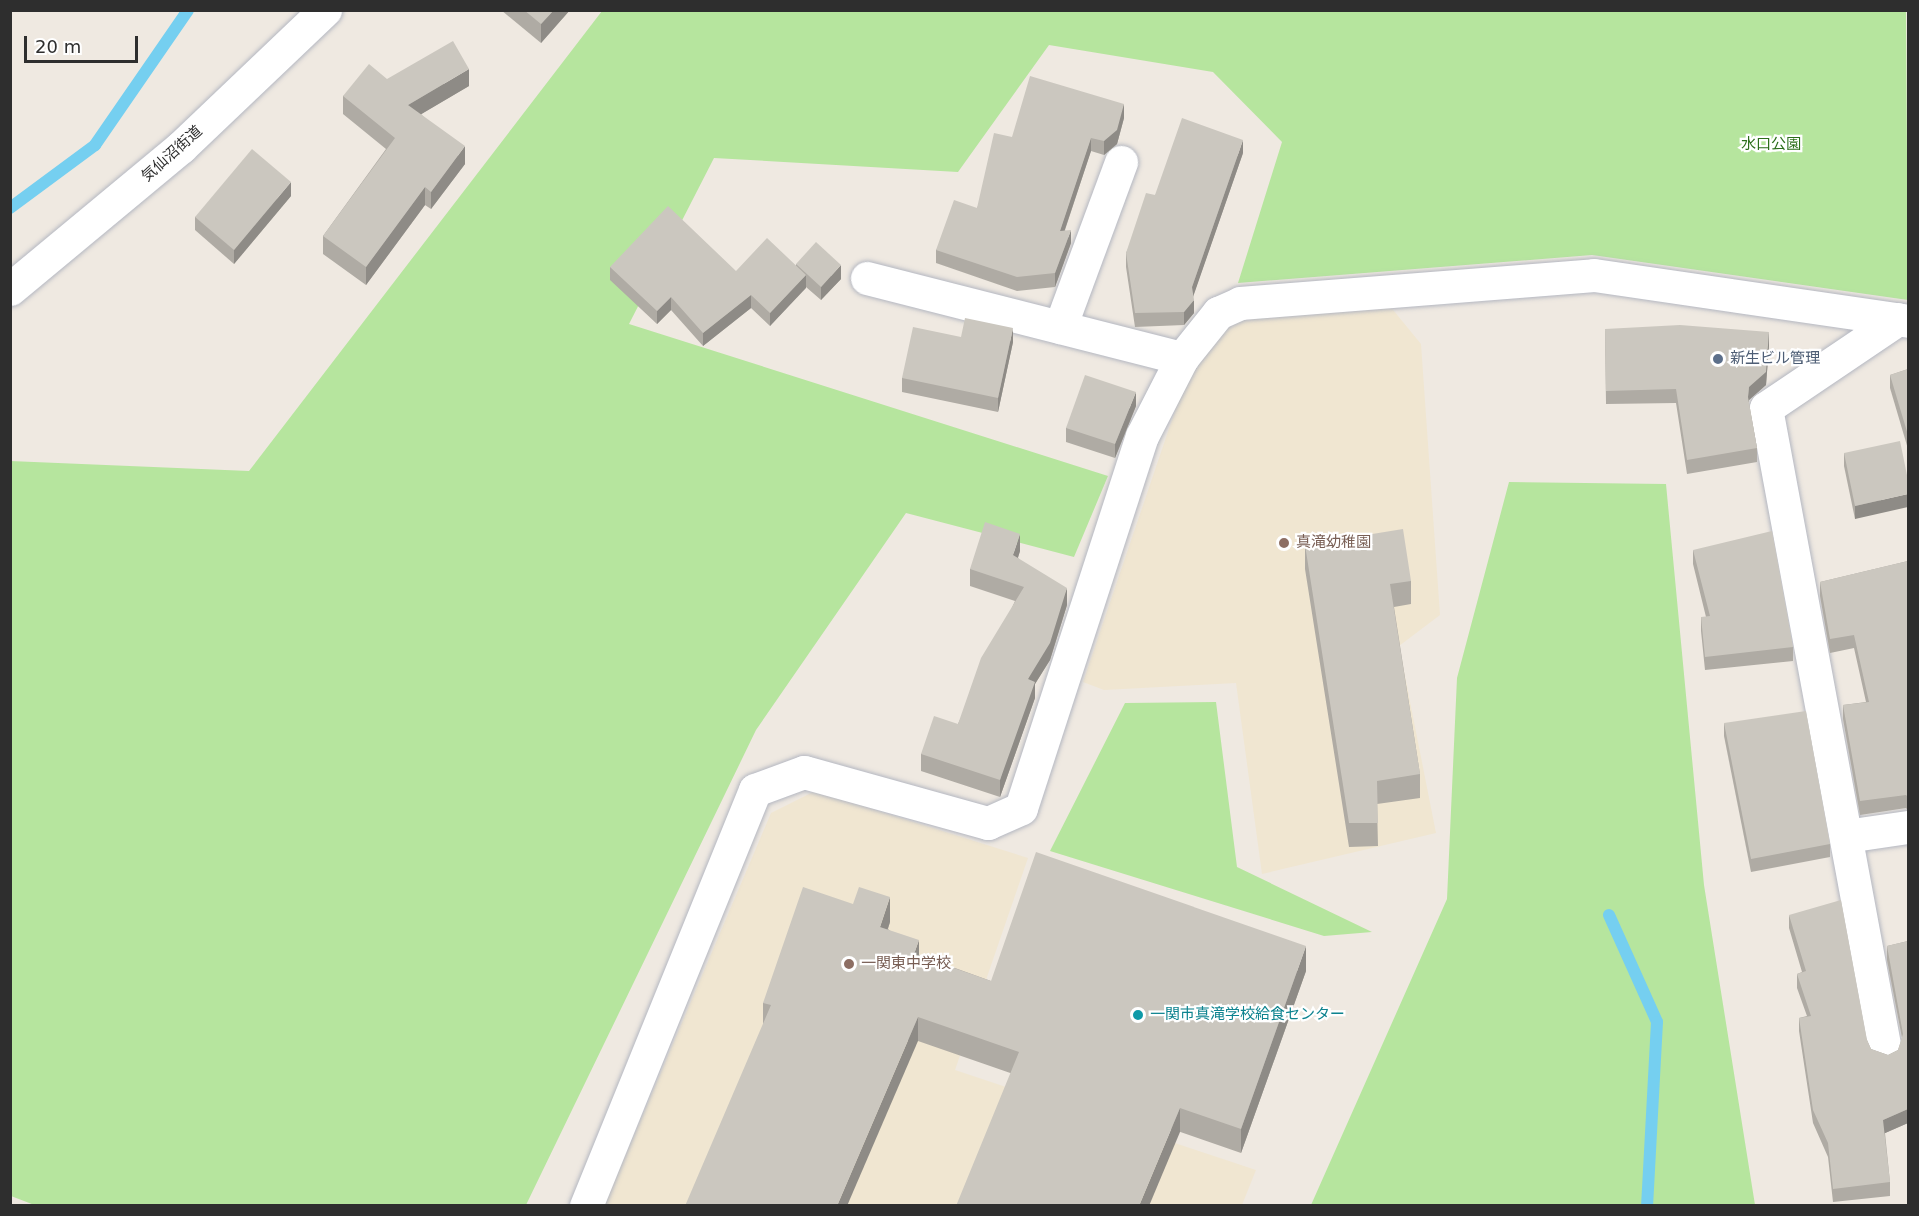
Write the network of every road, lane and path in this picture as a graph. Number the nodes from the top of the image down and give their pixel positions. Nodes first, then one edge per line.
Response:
1 (325, 10) edge
2 (1121, 162) dead end
3 (867, 278) dead end
4 (10, 289) edge
5 (1903, 320) edge
6 (1060, 327) junction
7 (1182, 358) junction
8 (1908, 827) edge
9 (1846, 836) junction
10 (1885, 1050) dead end
11 (586, 1206) edge

1 - 4 street, 気仙沼街道
2 - 6 street
3 - 6 street
5 - 7 street
5 - 9 street
6 - 7 street
7 - 11 street
8 - 9 street
9 - 10 street

